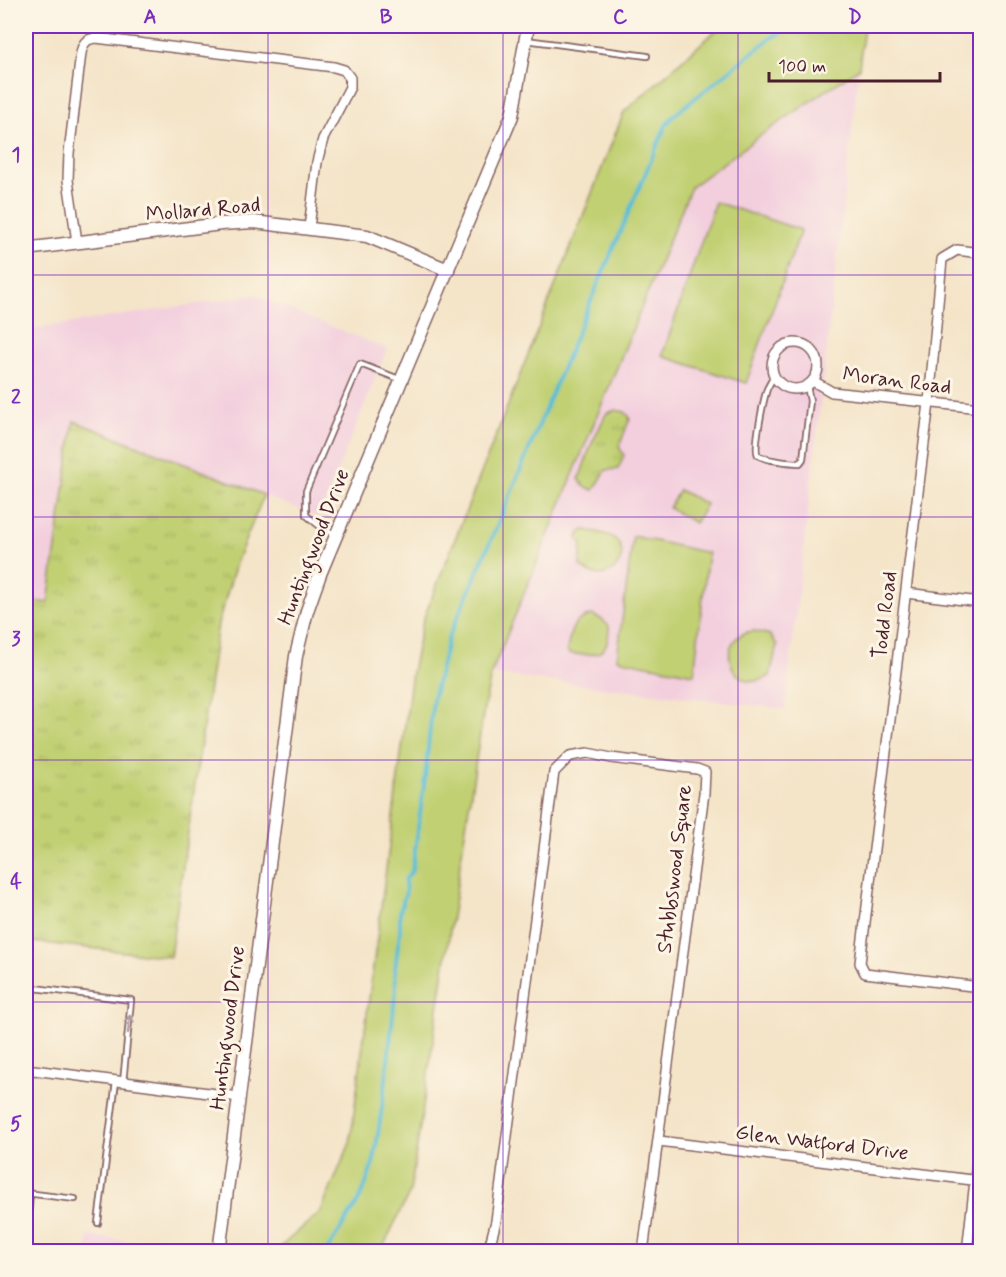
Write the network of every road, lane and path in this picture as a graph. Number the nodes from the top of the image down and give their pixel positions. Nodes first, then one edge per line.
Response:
1 (528, 26) edge
2 (526, 40) junction
3 (648, 56) dead end
4 (309, 228) junction
5 (77, 242) junction
6 (26, 249) edge
7 (981, 253) edge
8 (448, 270) junction
9 (774, 376) junction
10 (402, 381) junction
11 (810, 383) junction
12 (928, 403) junction
13 (981, 408) edge
14 (337, 535) junction
15 (906, 593) junction
16 (981, 602) edge
17 (26, 987) edge
18 (981, 987) edge
19 (26, 1070) edge
20 (120, 1082) junction
21 (239, 1097) junction
22 (981, 1136) edge
23 (659, 1141) junction
24 (978, 1181) edge
25 (28, 1194) edge
26 (75, 1199) dead end
27 (98, 1223) dead end
28 (26, 1243) edge
29 (219, 1251) edge
30 (488, 1251) edge
31 (643, 1251) edge
32 (967, 1251) edge

1 - 2 street, Huntingwood Drive
2 - 3 lane
2 - 8 street, Huntingwood Drive
4 - 5 street, Mollard Road
4 - 5 street
4 - 8 street, Mollard Road
5 - 6 street, Mollard Road
7 - 12 street, Todd Road
8 - 10 street, Huntingwood Drive
9 - 11 street, Moran Road
9 - 11 street, Moran Road
9 - 11 lane
10 - 14 street, Huntingwood Drive
10 - 14 lane
11 - 12 street, Moran Road
12 - 13 street, Moran Road
12 - 15 street, Todd Road
14 - 21 street, Huntingwood Drive
15 - 16 street
15 - 18 street, Todd Road
20 -> 17 lane
19 - 20 street
20 - 21 street
20 - 27 lane
21 - 29 street, Huntingwood Drive
22 - 24 street
23 - 24 street, Glen Watford Drive
23 - 30 street, Stubbswood Square
23 - 31 street, Stubbswood Square
24 - 32 street
25 - 26 lane
25 - 28 lane

